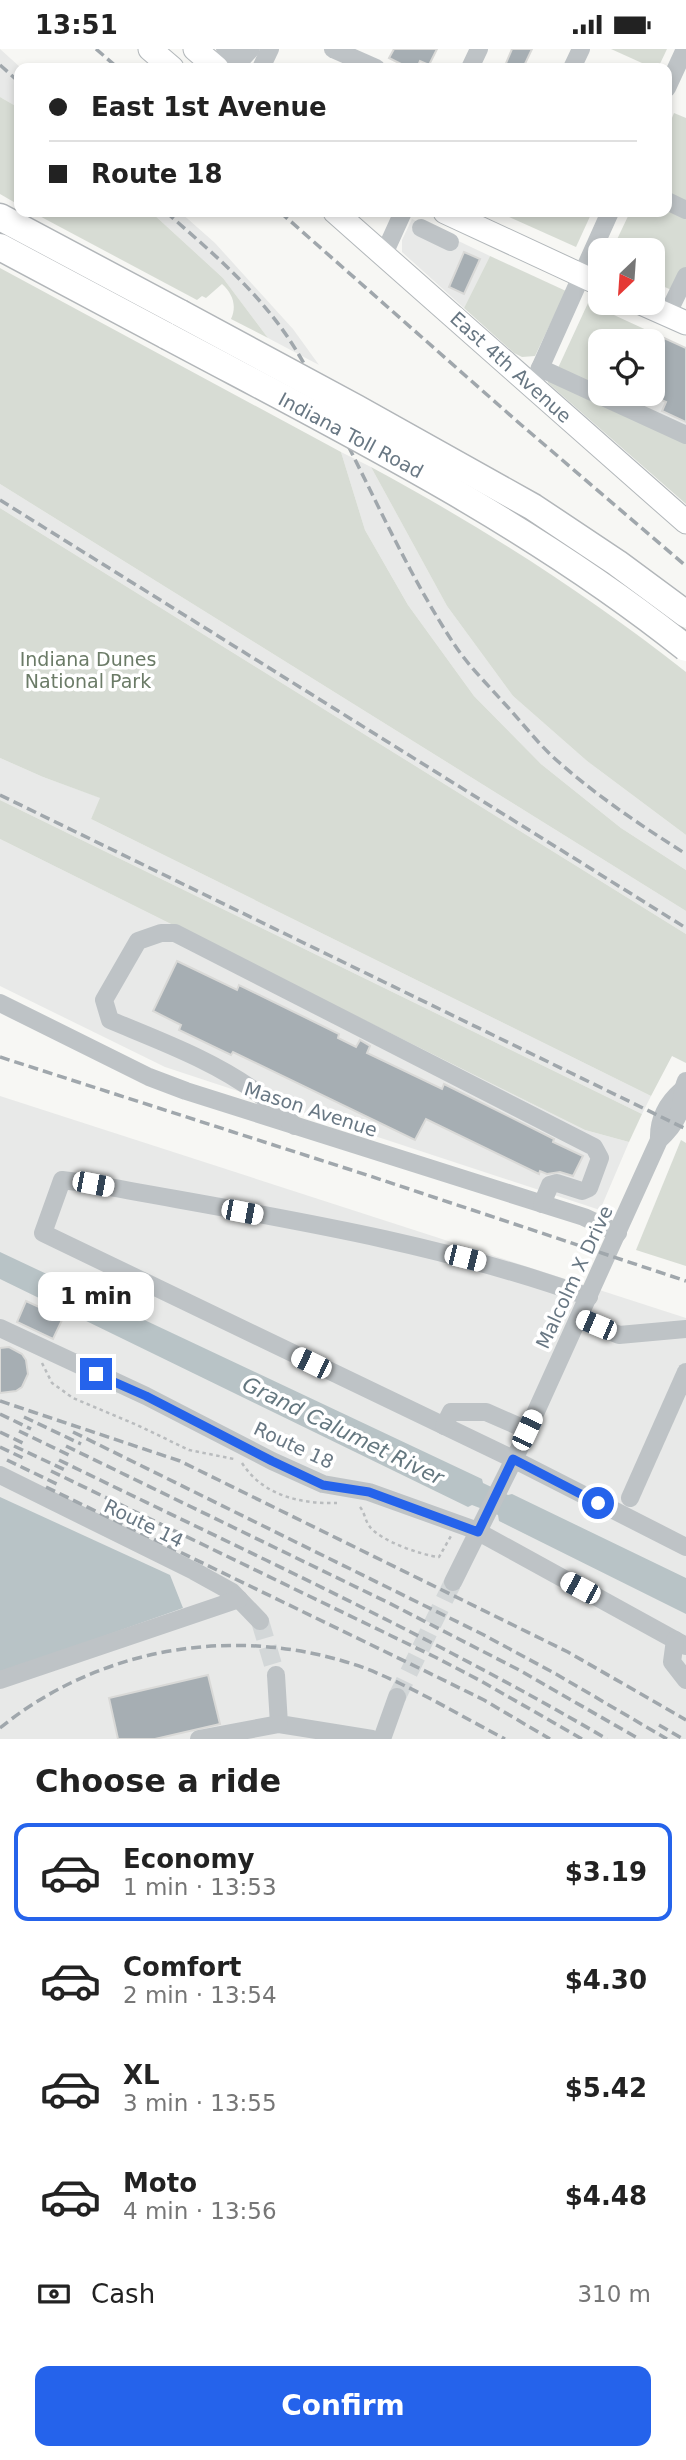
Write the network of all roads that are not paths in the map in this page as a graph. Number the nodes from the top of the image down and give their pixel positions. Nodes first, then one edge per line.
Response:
1 (150, 49) edge
2 (195, 49) edge
3 (251, 49) edge
4 (685, 49) edge
5 (342, 58) edge
6 (224, 60) edge
7 (374, 61) edge
8 (166, 63) edge
9 (672, 77) edge
10 (0, 216) edge
11 (341, 217) edge
12 (401, 217) edge
13 (444, 217) edge
14 (457, 217) edge
15 (609, 217) edge
16 (435, 235) dead end
17 (603, 238) edge
18 (0, 247) edge
19 (384, 254) junction
20 (686, 276) edge
21 (588, 279) edge
22 (588, 285) edge
23 (677, 319) edge
24 (173, 325) junction
25 (536, 377) junction
26 (686, 435) edge
27 (686, 522) edge
28 (686, 614) edge
29 (686, 648) edge
30 (0, 1003) edge
31 (684, 1086) edge
32 (295, 1126) junction
33 (586, 1189) junction
34 (542, 1204) junction
35 (584, 1217) junction
36 (618, 1233) junction
37 (589, 1297) junction
38 (579, 1318) junction
39 (0, 1328) edge
40 (686, 1329) edge
41 (686, 1372) edge
42 (444, 1426) junction
43 (527, 1430) junction
44 (513, 1459) junction
45 (0, 1475) edge
46 (630, 1498) dead end
47 (481, 1524) junction
48 (686, 1547) edge
49 (453, 1582) tunnel mouth
50 (239, 1599) junction
51 (260, 1621) tunnel mouth
52 (681, 1643) edge
53 (276, 1675) tunnel mouth
54 (0, 1680) edge
55 (686, 1680) edge
56 (397, 1697) tunnel mouth
57 (279, 1724) junction
58 (223, 1736) edge
59 (344, 1737) edge
60 (199, 1739) edge
61 (372, 1739) edge
62 (382, 1739) edge

1 - 8 main road
2 - 6 main road
3 - 6 street
4 - 9 street
5 - 7 street
10 - 24 highway, Indiana Toll Road
11 - 19 main road, East 4th Avenue
12 - 19 street
13 - 16 street
14 - 21 main road
15 - 17 street
18 - 24 highway, Indiana Toll Road
19 - 25 main road, East 4th Avenue
20 - 23 street
22 - 25 street
24 - 28 highway, Indiana Toll Road, bridge
24 - 29 highway, Indiana Toll Road, bridge
25 - 26 street
25 - 27 main road, East 4th Avenue
30 - 32 street, Mason Avenue
31 - 36 street, Malcolm X Drive
32 - 33 street
32 - 34 street, Mason Avenue
33 - 34 street
33 - 35 street
34 - 35 street, Mason Avenue
35 - 36 street, Mason Avenue
36 - 37 street, Malcolm X Drive
37 - 38 street, Malcolm X Drive
37 - 42 street
38 - 40 street
38 - 43 street, Malcolm X Drive
39 - 47 street, Route 18
41 - 46 street
42 - 43 street
42 - 44 street
43 - 44 street, Malcolm X Drive
44 - 47 street, Malcolm X Drive
44 - 48 street
45 - 50 street, Route 14
47 - 49 street, Malcolm X Drive
47 - 52 street, Route 18
50 - 51 street, Route 14
50 - 54 street
52 - 55 street
53 - 57 street
56 - 62 street
57 - 58 street
57 - 59 street
58 - 60 street
59 - 61 street

